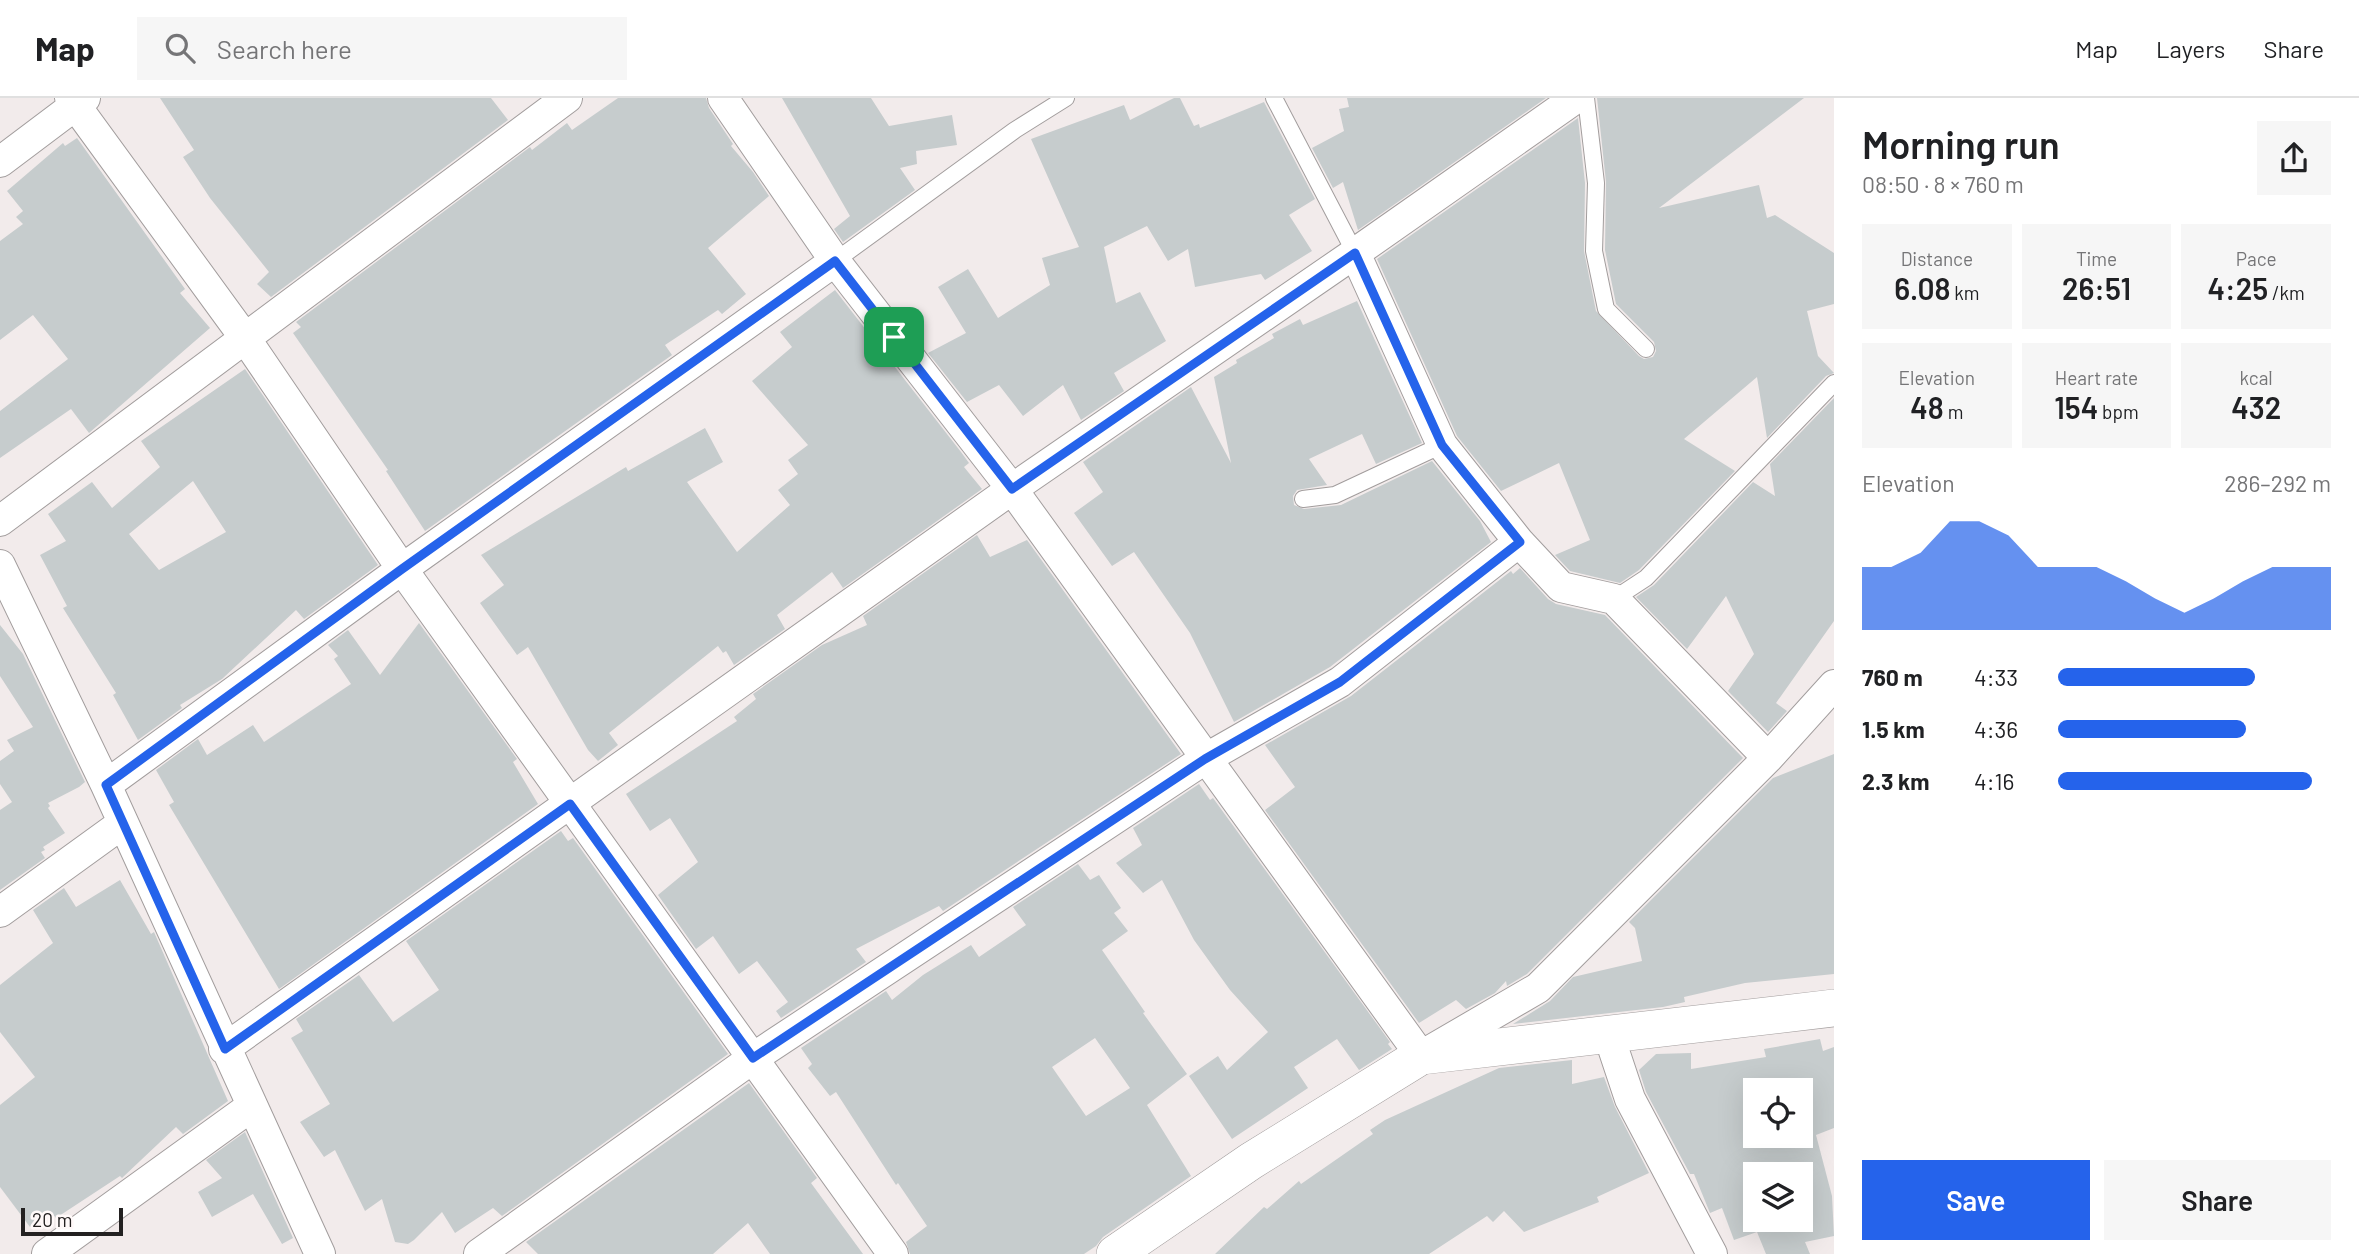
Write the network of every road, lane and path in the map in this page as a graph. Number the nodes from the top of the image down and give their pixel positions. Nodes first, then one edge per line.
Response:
1 (567, 98) edge
2 (723, 98) edge
3 (1066, 98) edge
4 (1274, 98) edge
5 (1576, 98) edge
6 (1586, 98) edge
7 (77, 101) edge
8 (0, 162) edge
9 (1355, 253) junction
10 (835, 261) junction
11 (245, 338) junction
12 (1646, 349) dead end
13 (1834, 383) edge
14 (1442, 445) junction
15 (1012, 489) junction
16 (1303, 499) dead end
17 (0, 521) edge
18 (1520, 542) junction
19 (0, 565) edge
20 (402, 569) junction
21 (1614, 599) junction
22 (1834, 685) edge
23 (1834, 722) edge
24 (1794, 730) junction
25 (1768, 758) junction
26 (1205, 759) junction
27 (106, 785) junction
28 (570, 804) junction
29 (123, 823) junction
30 (0, 912) edge
31 (1834, 1008) edge
32 (1609, 1036) junction
33 (225, 1049) junction
34 (1420, 1056) junction
35 (753, 1058) junction
36 (252, 1106) junction
37 (47, 1254) edge
38 (320, 1254) edge
39 (479, 1254) edge
40 (893, 1254) edge
41 (1115, 1254) edge
42 (1712, 1254) edge

1 - 11 street
2 - 10 street
3 - 10 lane
4 - 9 lane
5 - 9 street
6 - 12 lane
7 - 8 street
7 - 11 street
9 - 14 street
9 - 15 street
10 - 15 street
10 - 20 street
11 - 17 street
11 - 20 street
13 - 21 lane
14 - 16 lane
14 - 18 street
15 - 26 street
15 - 28 street
18 - 21 street
18 - 26 street
19 - 27 street
20 - 27 street
20 - 28 street
21 - 25 street
22 - 24 street
23 - 24 street
24 - 25 street
25 - 34 street
26 - 34 street
26 - 35 street
27 - 29 street
28 - 33 street
28 - 35 street
29 - 30 street
29 - 33 street
31 - 32 street
32 - 34 street
32 - 42 street
33 - 36 street
34 - 41 street
35 - 39 street
35 - 40 street
36 - 37 street
36 - 38 street

